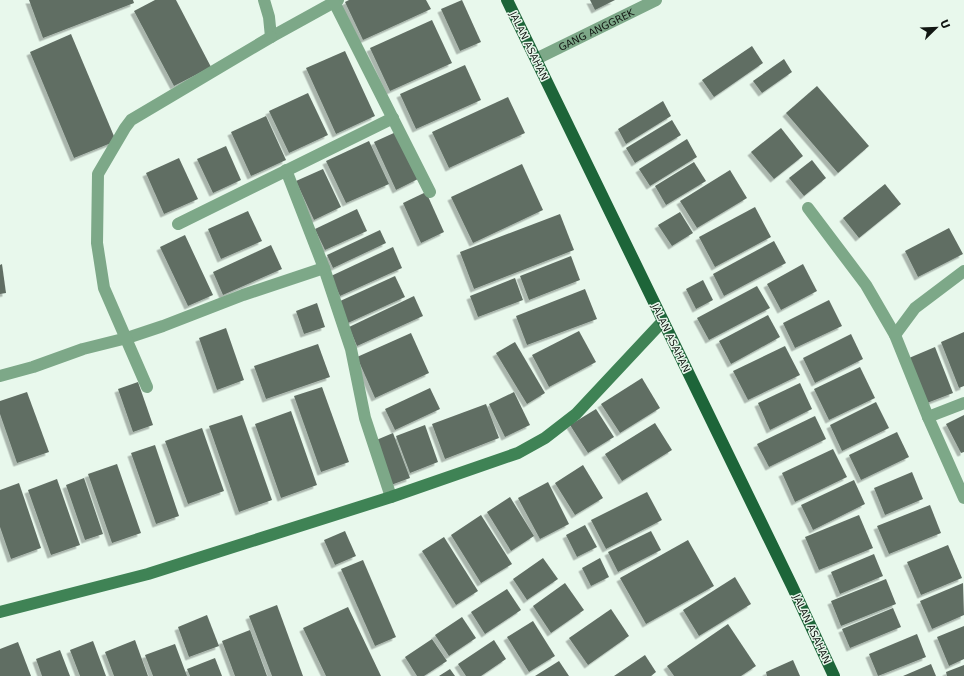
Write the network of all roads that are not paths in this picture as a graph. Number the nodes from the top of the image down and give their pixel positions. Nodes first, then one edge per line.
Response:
1 (264, 0) edge
2 (507, 0) edge
3 (656, 0) edge
4 (336, 1) edge
5 (271, 37) junction
6 (536, 59) junction
7 (392, 118) junction
8 (286, 170) junction
9 (430, 192) dead end
10 (808, 208) dead end
11 (178, 224) dead end
12 (324, 268) junction
13 (964, 272) edge
14 (663, 321) junction
15 (895, 335) junction
16 (127, 338) junction
17 (0, 376) edge
18 (148, 387) dead end
19 (964, 403) edge
20 (928, 417) junction
21 (391, 497) junction
22 (964, 498) edge
23 (0, 612) edge
24 (834, 676) edge

1 - 5 street
2 - 6 main road, JALAN ASAHAN
3 - 6 street, GANG ANGGREK
4 - 5 street
4 - 7 street
5 - 16 street
6 - 14 main road, JALAN ASAHAN
7 - 8 street
7 - 9 street
8 - 11 street
8 - 12 street
10 - 15 street
12 - 16 street
12 - 21 street
13 - 15 street
14 - 21 street
14 - 24 main road, JALAN ASAHAN
15 - 20 street
16 - 17 street
16 - 18 street
19 - 20 street
20 - 22 street
21 - 23 street

